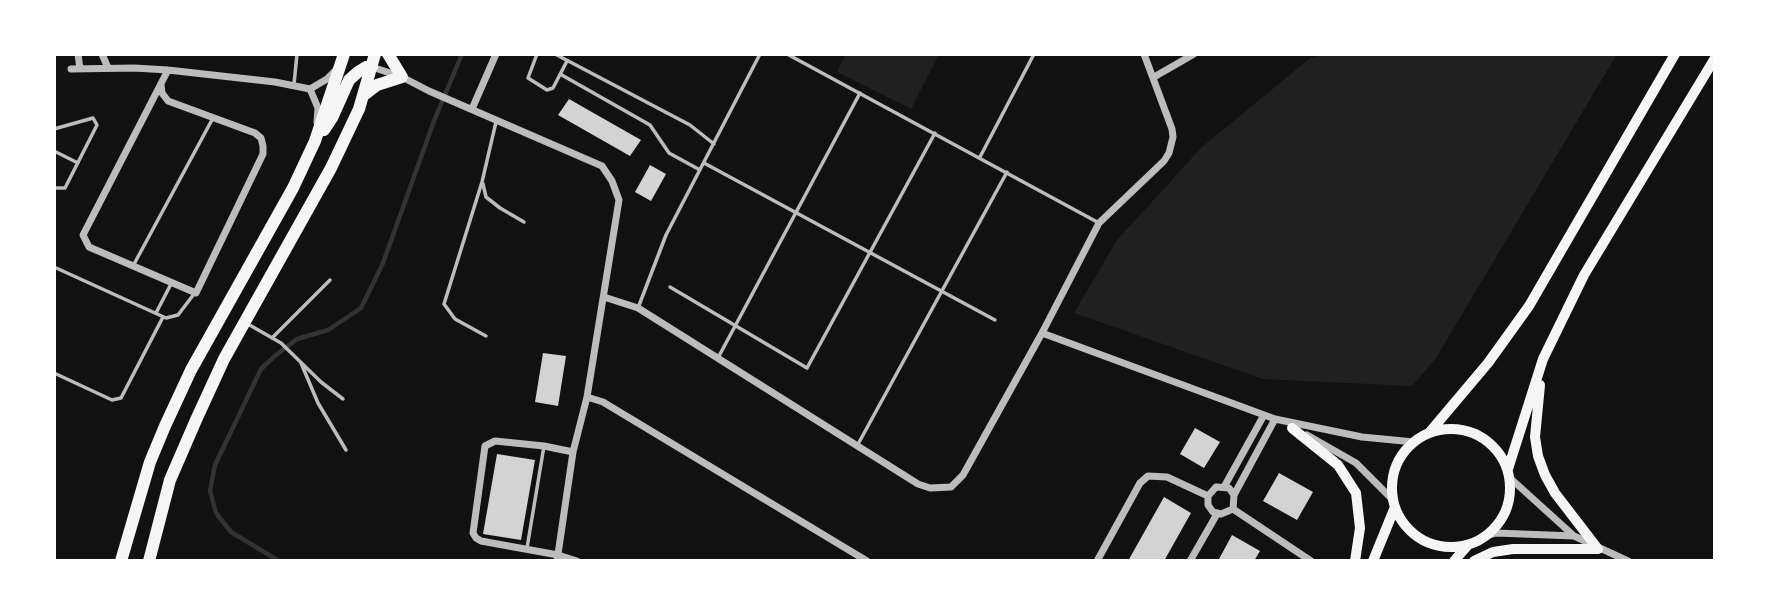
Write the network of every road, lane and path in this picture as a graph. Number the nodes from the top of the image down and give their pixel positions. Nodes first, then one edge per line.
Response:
1 (78, 54) edge
2 (102, 54) edge
3 (297, 54) edge
4 (344, 54) edge
5 (388, 54) edge
6 (496, 54) edge
7 (537, 54) edge
8 (555, 54) edge
9 (760, 54) edge
10 (788, 54) edge
11 (1034, 54) edge
12 (1144, 54) edge
13 (1195, 54) edge
14 (1675, 54) edge
15 (1715, 58) edge
16 (373, 61) edge
17 (567, 61) junction
18 (108, 68) junction
19 (168, 70) junction
20 (560, 74) junction
21 (402, 77) junction
22 (1154, 78) junction
23 (161, 85) junction
24 (294, 85) junction
25 (310, 89) junction
26 (860, 93) junction
27 (363, 95) junction
28 (174, 104) junction
29 (472, 109) junction
30 (148, 110) junction
31 (213, 118) junction
32 (496, 120) junction
33 (54, 129) edge
34 (935, 133) junction
35 (316, 141) junction
36 (714, 144) junction
37 (54, 151) edge
38 (980, 157) junction
39 (79, 163) junction
40 (704, 163) junction
41 (700, 170) junction
42 (1007, 172) junction
43 (482, 182) junction
44 (54, 188) edge
45 (796, 213) junction
46 (524, 222) dead end
47 (1099, 223) junction
48 (870, 253) junction
49 (133, 266) junction
50 (54, 267) edge
51 (330, 280) dead end
52 (172, 282) junction
53 (670, 287) dead end
54 (942, 291) junction
55 (196, 293) junction
56 (604, 298) junction
57 (638, 308) junction
58 (156, 313) junction
59 (163, 317) junction
60 (995, 320) dead end
61 (245, 322) junction
62 (735, 326) junction
63 (1042, 333) junction
64 (486, 336) dead end
65 (272, 338) junction
66 (298, 358) junction
67 (717, 359) junction
68 (1543, 359) junction
69 (54, 373) edge
70 (587, 397) junction
71 (343, 399) dead end
72 (1264, 415) junction
73 (1277, 419) junction
74 (1292, 428) junction
75 (1429, 433) junction
76 (1414, 442) junction
77 (544, 446) junction
78 (858, 446) junction
79 (346, 450) dead end
80 (573, 452) junction
81 (1509, 474) junction
82 (1224, 487) junction
83 (1234, 495) junction
84 (1208, 496) junction
85 (1394, 503) junction
86 (1233, 509) junction
87 (1217, 514) junction
88 (1486, 536) junction
89 (1574, 536) junction
90 (1468, 545) junction
91 (526, 549) junction
92 (1598, 549) junction
93 (557, 558) edge
94 (121, 561) edge
95 (149, 561) edge
96 (577, 561) edge
97 (867, 561) edge
98 (1097, 561) edge
99 (1190, 561) edge
100 (1311, 561) edge
101 (1354, 561) edge
102 (1373, 561) edge
103 (1454, 561) edge
104 (1474, 561) edge
105 (1628, 561) edge

1 - 18 street
2 - 18 street
3 - 24 lane
4 - 25 street
4 - 35 highway
5 - 21 highway
6 - 29 street
7 - 20 lane
8 - 17 lane
9 - 36 lane
10 - 26 lane
11 - 38 lane
12 - 22 street
13 - 22 street
14 - 75 main road
15 - 68 main road
16 - 21 street
16 - 27 highway
16 - 35 highway
17 - 20 lane
17 - 36 lane
18 - 19 street
19 - 23 street
19 - 24 street
20 - 41 lane
21 - 27 highway
21 - 29 street
22 - 47 street
23 - 28 street
23 - 30 street
24 - 25 street
25 - 35 street
26 - 34 lane
26 - 45 lane
27 - 61 highway
28 - 30 street
28 - 31 street
29 - 32 street
30 - 49 street
31 - 49 lane
31 - 55 street
32 - 43 lane
32 - 56 street
33 - 39 lane
34 - 38 lane
34 - 48 lane
35 - 94 highway
36 - 40 lane
37 - 39 lane
38 - 42 lane
39 - 44 lane
40 - 41 lane
40 - 45 lane
41 - 57 lane
42 - 47 lane
42 - 54 lane
43 - 46 lane
43 - 64 lane
45 - 48 lane
45 - 62 lane
47 - 63 street
48 - 54 lane
48 - 62 lane
49 - 52 street
50 - 58 lane
51 - 65 lane
52 - 55 street
52 - 58 lane
53 - 62 lane
54 - 60 lane
54 - 78 lane
55 - 59 lane
56 - 57 street
56 - 70 street
57 - 67 street
58 - 59 lane
59 - 69 lane
61 - 65 lane
61 - 95 highway
62 - 67 lane
63 - 72 street
63 - 78 street
65 - 66 lane
66 - 71 lane
66 - 79 lane
67 - 78 street
68 - 81 main road
68 - 92 main road
70 - 80 street
70 - 97 street
72 - 73 street
72 - 82 street
73 - 74 street
73 - 76 street
73 - 83 street
74 - 85 street
74 - 101 main road
75 - 76 main road
75 - 81 main road
76 - 85 main road
77 - 80 street
77 - 91 lane
77 - 91 street
80 - 93 street
81 - 88 main road
81 - 89 street
82 - 83 street
82 - 84 street
83 - 86 street
84 - 87 street
84 - 98 street
85 - 90 main road
85 - 102 main road
86 - 87 street
86 - 100 street
87 - 99 street
88 - 89 street
88 - 90 main road
89 - 92 street
90 - 103 main road
91 - 93 street
92 - 104 main road
92 - 105 street
93 - 96 street

